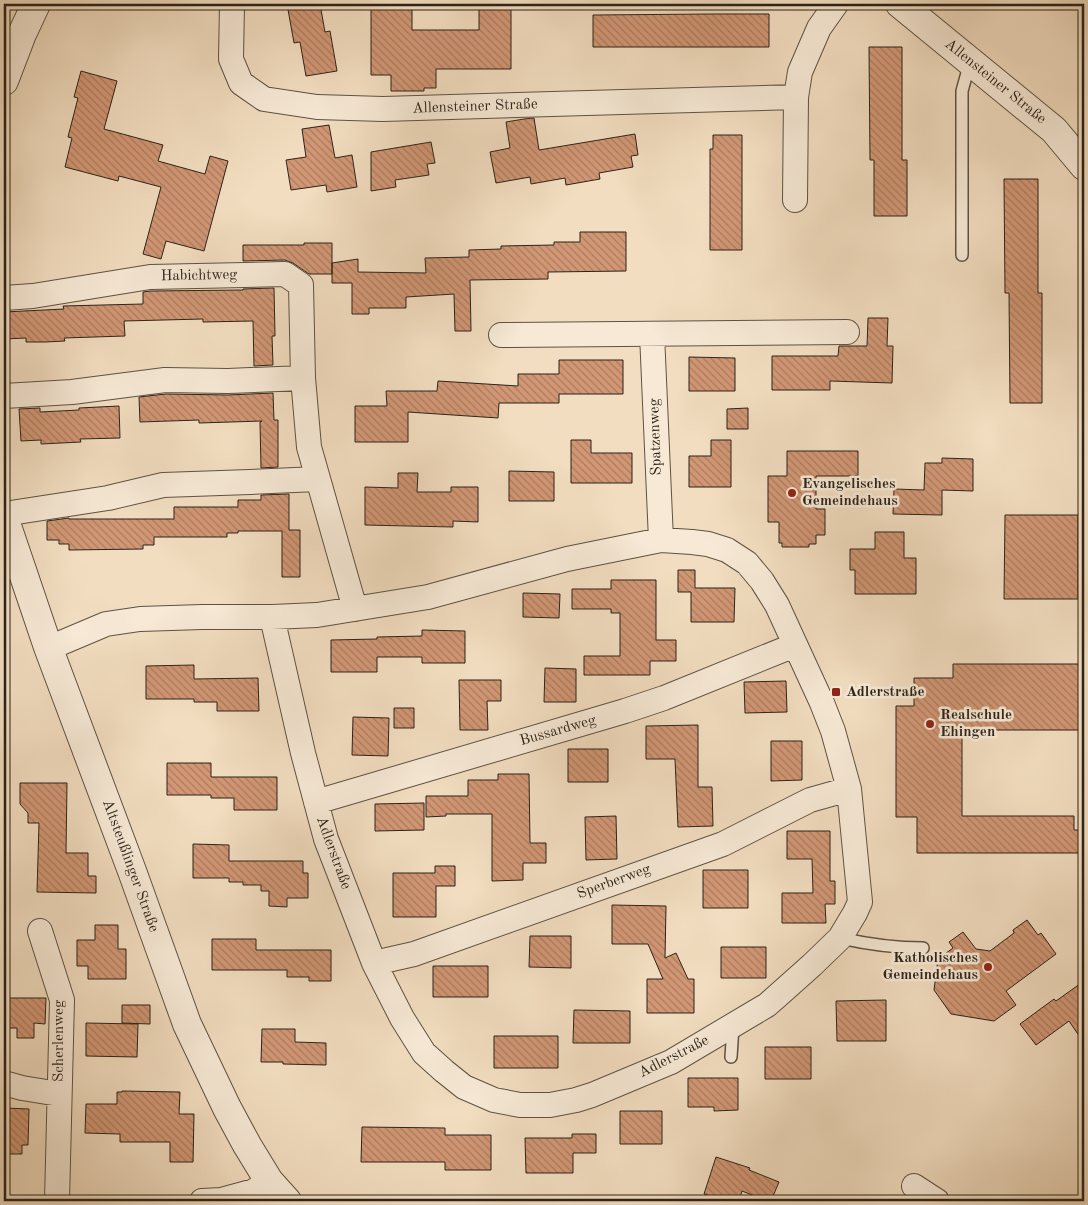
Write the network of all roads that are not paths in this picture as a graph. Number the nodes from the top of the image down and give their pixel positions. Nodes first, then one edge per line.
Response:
1 (36, 4) edge
2 (232, 4) edge
3 (836, 4) edge
4 (900, 4) edge
5 (970, 62) junction
6 (4, 81) edge
7 (796, 97) junction
8 (1084, 166) edge
9 (795, 200) dead end
10 (962, 256) dead end
11 (4, 298) edge
12 (847, 332) dead end
13 (652, 334) junction
14 (501, 335) dead end
15 (303, 378) junction
16 (4, 396) edge
17 (318, 478) junction
18 (4, 515) edge
19 (660, 540) junction
20 (355, 609) junction
21 (272, 617) junction
22 (795, 644) junction
23 (48, 648) junction
24 (849, 789) junction
25 (316, 802) junction
26 (40, 931) dead end
27 (840, 938) junction
28 (923, 948) dead end
29 (374, 963) junction
30 (733, 1026) junction
31 (731, 1057) dead end
32 (4, 1083) edge
33 (59, 1094) junction
34 (270, 1181) junction
35 (914, 1186) dead end
36 (57, 1201) edge
37 (202, 1201) edge
38 (287, 1201) edge
39 (936, 1201) edge

1 - 6 street
2 - 7 street, Allensteiner Straße
3 - 7 street
4 - 5 street, Allensteiner Straße
5 - 8 street, Allensteiner Straße
5 - 10 lane
7 - 9 street
11 - 15 street, Habichtweg
12 - 13 street
13 - 14 street
13 - 19 street, Spatzenweg
15 - 16 street
15 - 17 street, Habichtweg
17 - 18 street
17 - 20 street, Habichtweg
18 - 23 street, Altsteußlinger Straße
19 - 20 street, Adlerstraße
19 - 22 street, Adlerstraße
20 - 21 street, Adlerstraße
21 - 23 street, Adlerstraße
21 - 25 street, Adlerstraße
22 - 24 street, Adlerstraße
22 - 25 street, Bussardweg
23 - 34 street, Altsteußlinger Straße
24 - 27 street, Adlerstraße
24 - 29 street, Sperberweg
25 - 29 street, Adlerstraße
26 - 33 street, Scherlenweg
27 - 28 lane
27 - 30 street, Adlerstraße
29 - 30 street, Adlerstraße
30 - 31 lane
32 - 33 street, Scherlenweg
33 - 36 street, Scherlenweg
34 - 37 street
34 - 38 street, Altsteußlinger Straße
35 - 39 street

